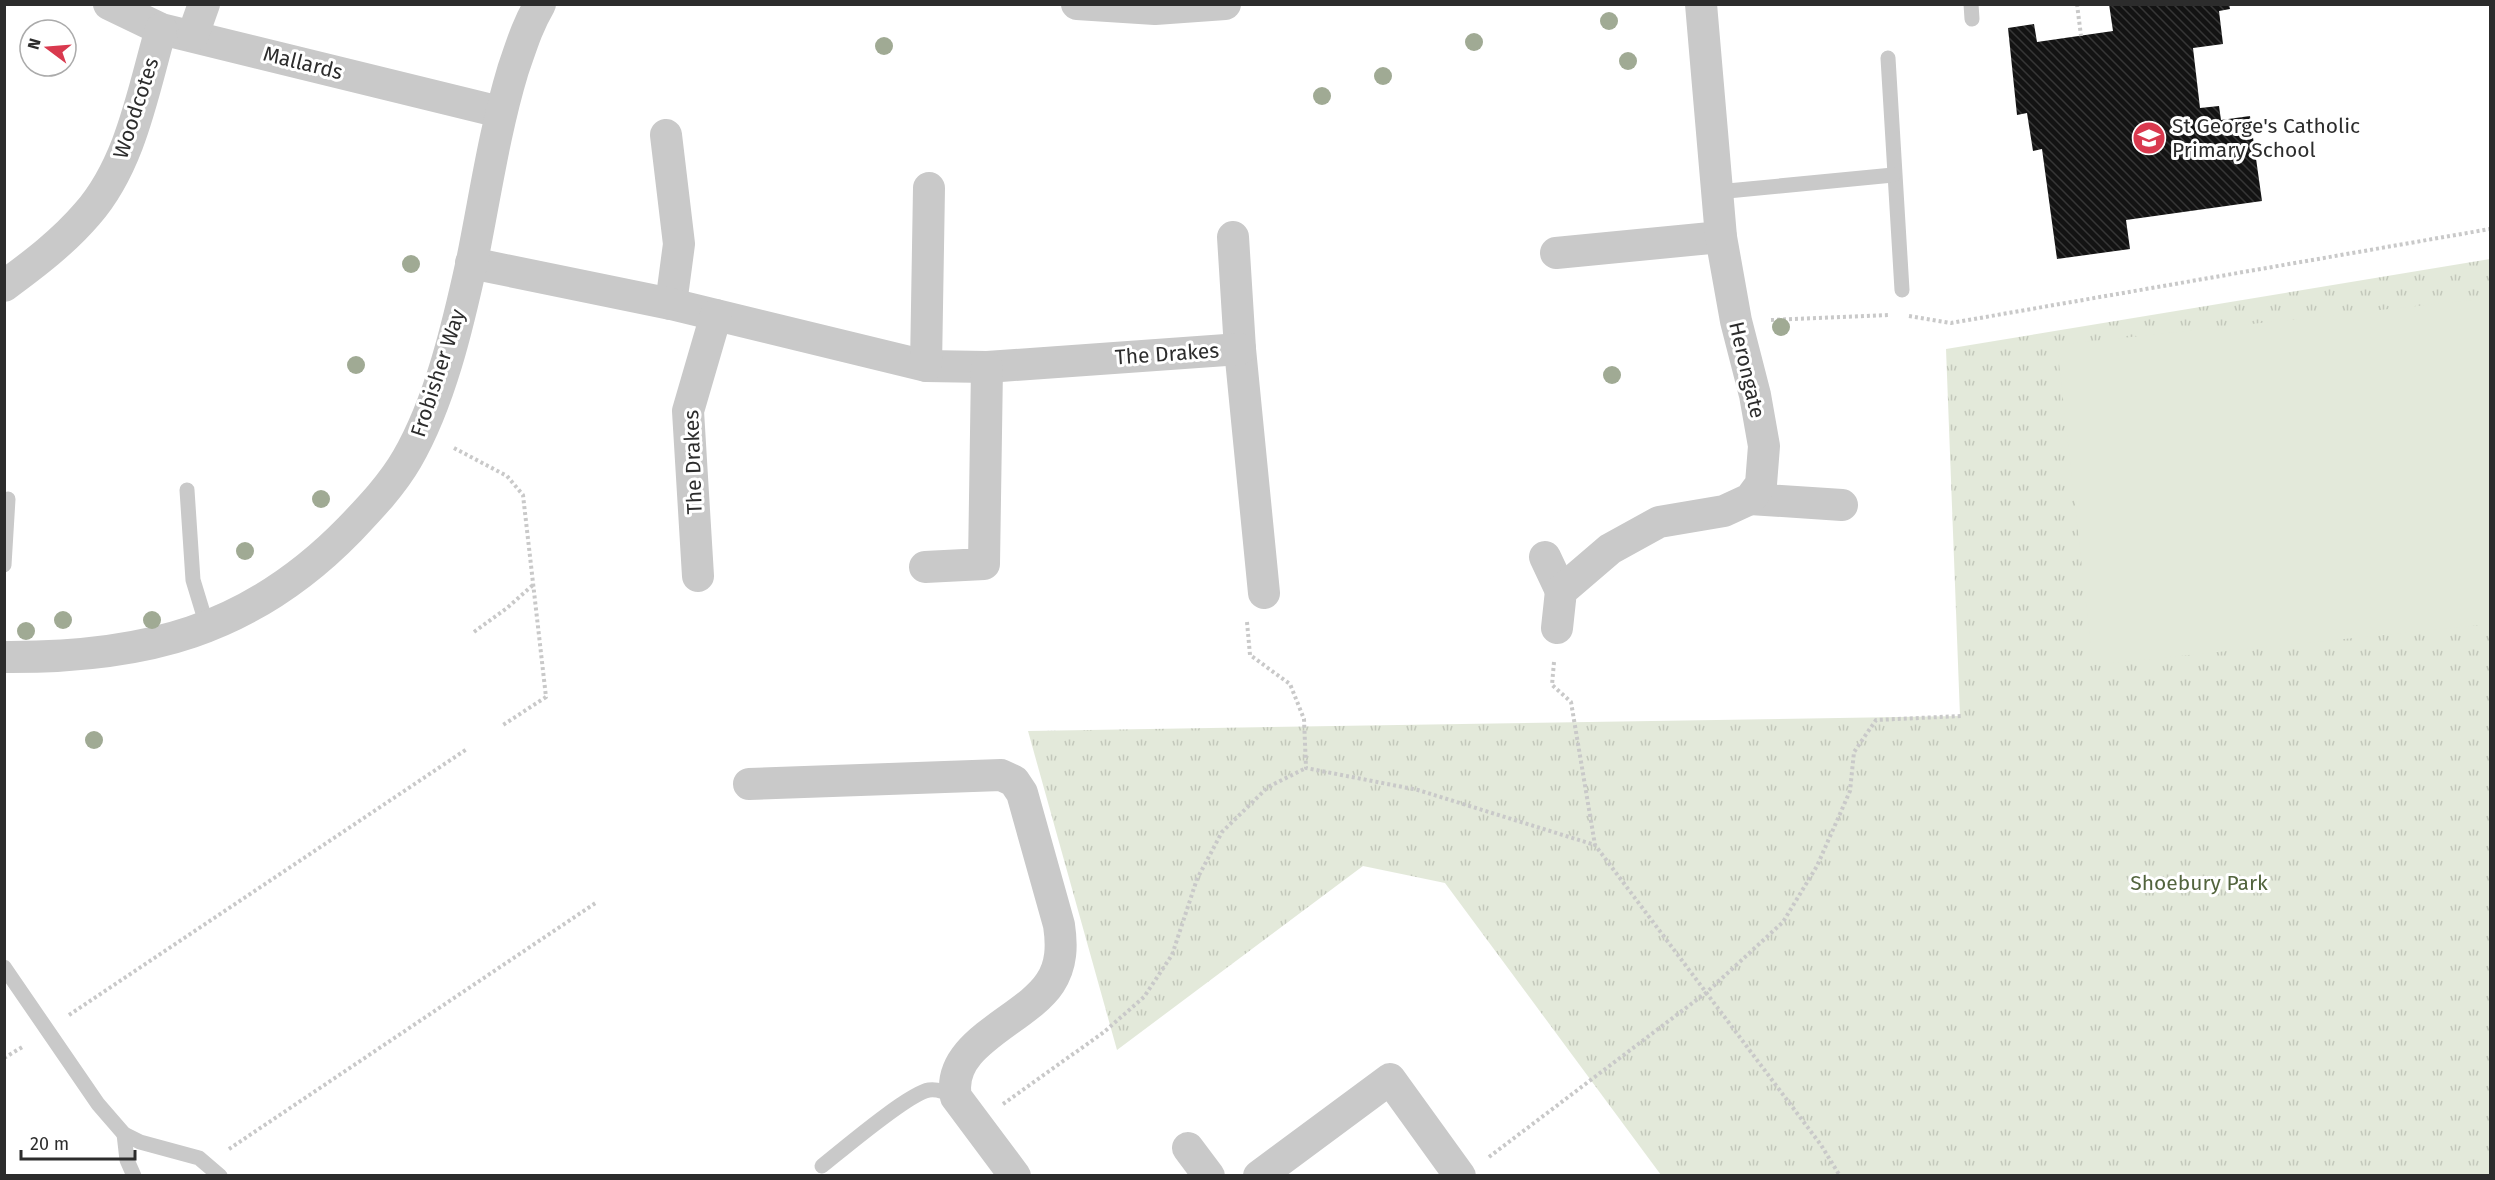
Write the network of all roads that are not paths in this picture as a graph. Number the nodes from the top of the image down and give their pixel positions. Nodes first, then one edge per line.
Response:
1 (109, 4) edge
2 (204, 4) edge
3 (540, 4) edge
4 (1077, 4) edge
5 (1225, 4) edge
6 (1701, 4) edge
7 (162, 29) junction
8 (193, 35) junction
9 (1888, 58) dead end
10 (500, 112) junction
11 (666, 135) dead end
12 (1893, 176) junction
13 (929, 188) dead end
14 (1717, 192) junction
15 (1233, 237) dead end
16 (1721, 237) junction
17 (1556, 253) dead end
18 (471, 263) junction
19 (4, 286) edge
20 (1902, 290) dead end
21 (671, 304) junction
22 (716, 315) junction
23 (1240, 349) junction
24 (926, 366) junction
25 (987, 367) junction
26 (187, 490) dead end
27 (8, 499) dead end
28 (1750, 499) junction
29 (1842, 505) dead end
30 (1545, 556) dead end
31 (4, 565) edge
32 (925, 567) dead end
33 (698, 576) dead end
34 (1561, 591) junction
35 (1264, 593) road end
36 (207, 626) junction
37 (1557, 628) road end
38 (4, 657) edge
39 (749, 784) dead end
40 (4, 967) edge
41 (956, 1097) junction
42 (124, 1134) junction
43 (1188, 1148) dead end
44 (822, 1166) dead end
45 (1472, 1168) edge
46 (134, 1176) edge
47 (220, 1176) edge
48 (1015, 1176) edge
49 (1209, 1176) edge
50 (1259, 1176) edge

1 - 7 street, Mallards
2 - 8 street
3 - 10 street, Frobisher Way
4 - 5 street
6 - 14 street, Herongate
7 - 8 street, Mallards
7 - 19 street, Woodcotes
8 - 10 street, Mallards
9 - 12 lane
10 - 18 street, Frobisher Way
11 - 21 street
12 - 14 lane
12 - 20 lane
13 - 24 street
14 - 16 street, Herongate
15 - 23 street, The Drakes
16 - 17 street
16 - 28 street, Herongate
18 - 21 street, The Drakes
18 - 36 street, Frobisher Way
21 - 22 street, The Drakes
22 - 24 street, The Drakes
22 - 33 street, The Drakes
23 - 25 street, The Drakes
23 - 35 street, The Drakes
24 - 25 street, The Drakes
25 - 32 street
26 - 36 lane
27 - 31 lane
28 - 29 street
28 - 34 street
30 - 34 street
34 - 37 street
36 - 38 street, Frobisher Way
39 - 41 street
40 - 42 lane
41 - 44 lane
41 - 48 street
42 - 46 lane
42 - 47 lane
43 - 49 street
45 - 50 street

